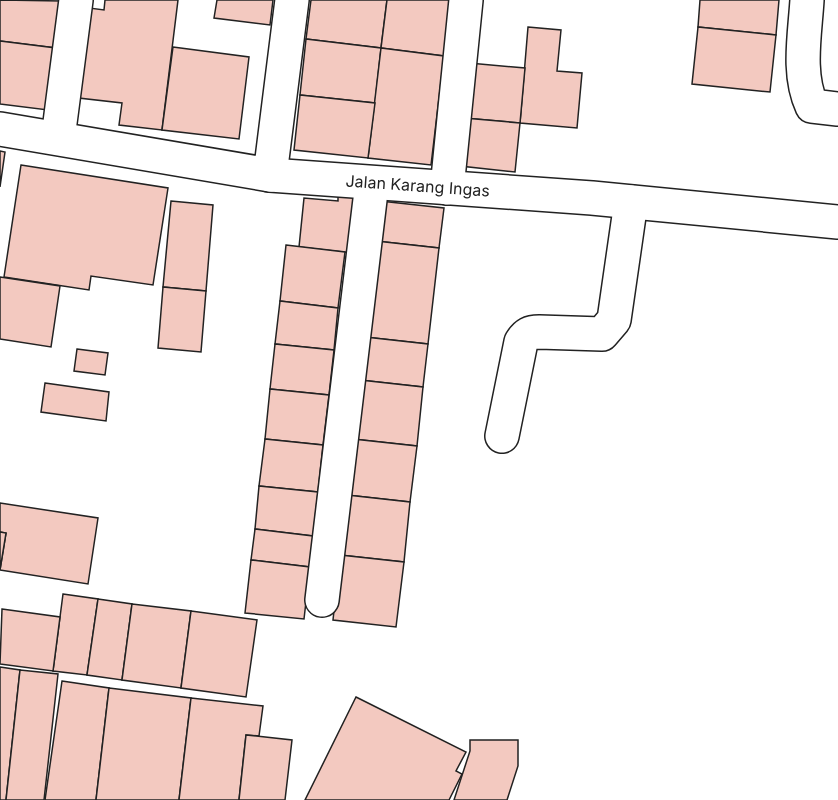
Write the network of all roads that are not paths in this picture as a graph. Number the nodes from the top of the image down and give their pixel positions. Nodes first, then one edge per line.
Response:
1 (76, 0) edge
2 (292, 0) edge
3 (466, 0) edge
4 (807, 0) edge
5 (838, 109) edge
6 (0, 129) edge
7 (58, 138) junction
8 (270, 175) junction
9 (372, 183) junction
10 (447, 188) junction
11 (631, 202) junction
12 (838, 222) edge
13 (502, 436) dead end
14 (322, 600) dead end

1 - 7 street
2 - 8 street
3 - 10 street
4 - 5 street
6 - 7 street, Jalan Karang Ingas
7 - 8 street, Jalan Karang Ingas
8 - 9 street, Jalan Karang Ingas
9 - 10 street, Jalan Karang Ingas
9 - 14 street
10 - 11 street, Jalan Karang Ingas
11 - 12 street, Jalan Karang Ingas
11 - 13 street

